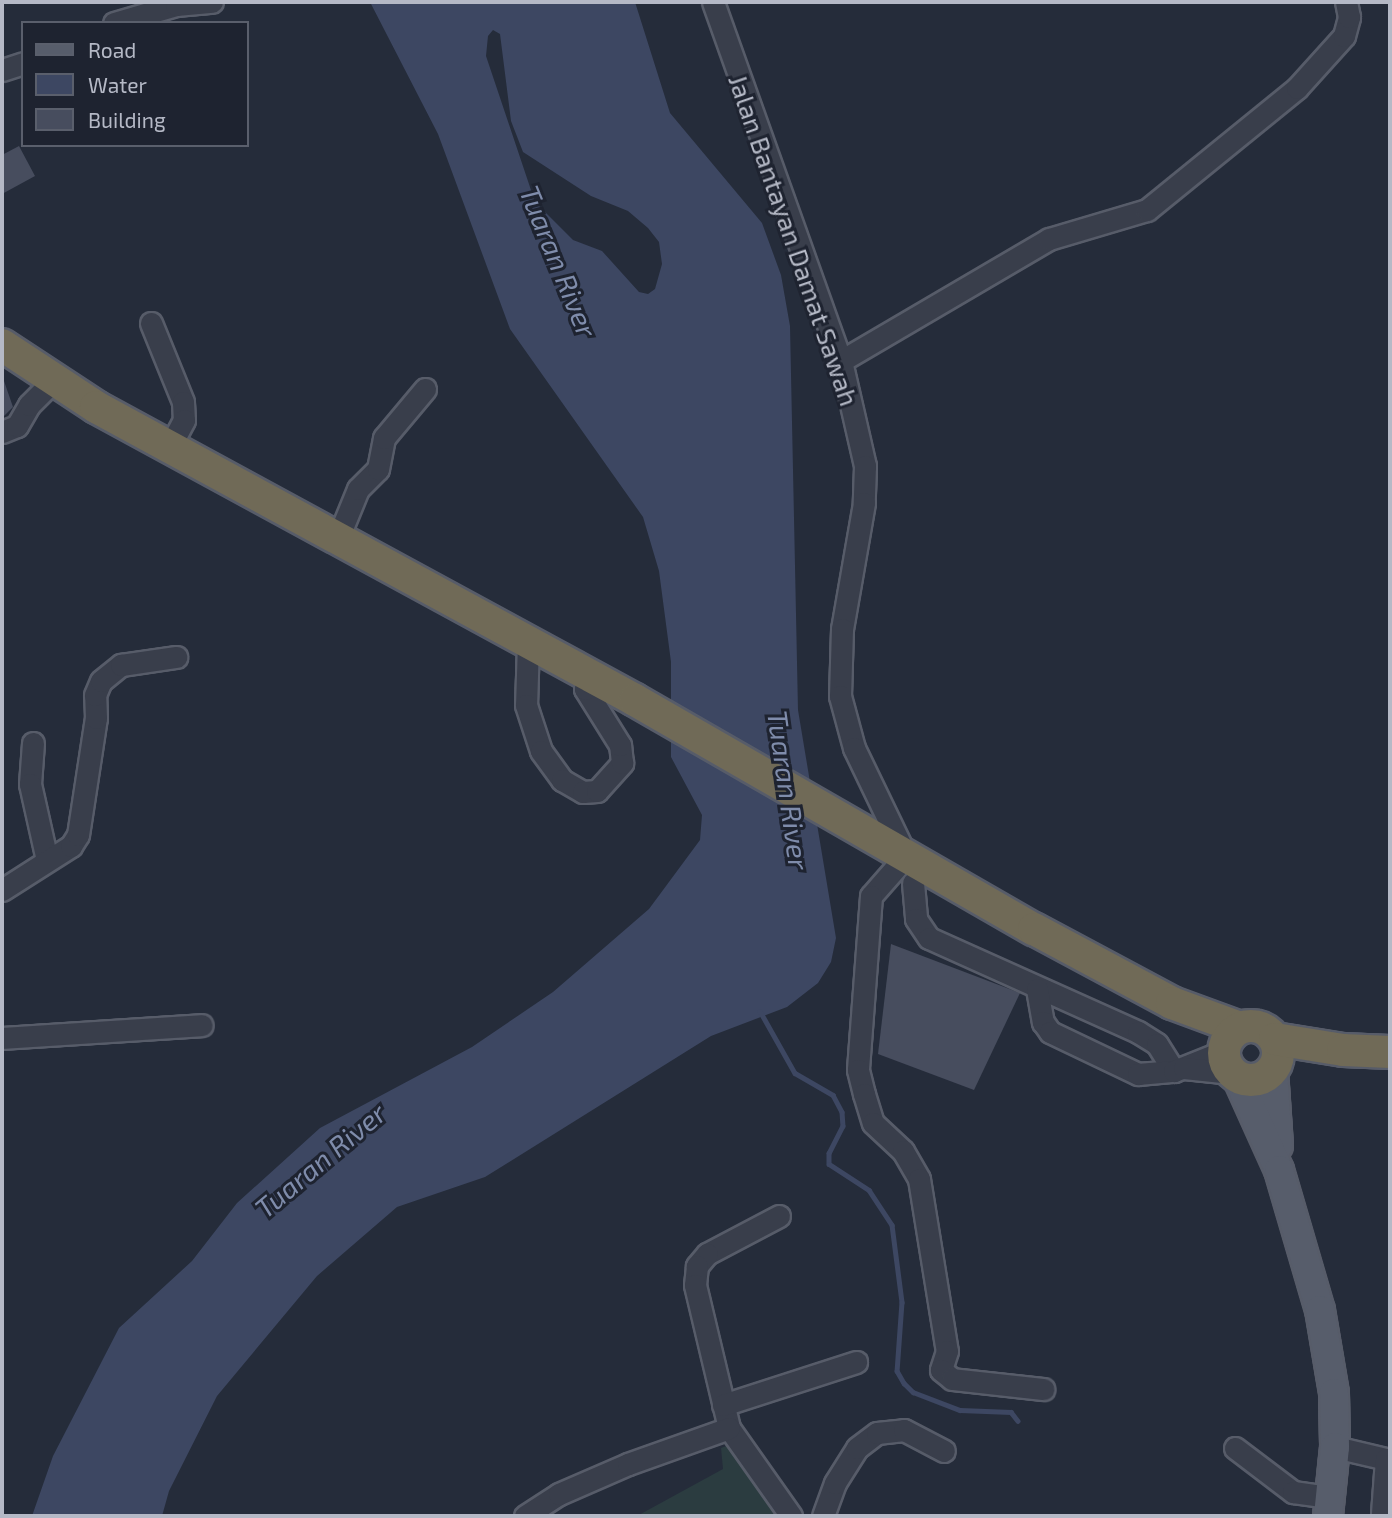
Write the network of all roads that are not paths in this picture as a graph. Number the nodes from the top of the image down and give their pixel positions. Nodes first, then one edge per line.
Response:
1 (212, 2) edge
2 (713, 2) edge
3 (1346, 2) edge
4 (121, 21) edge
5 (151, 323) dead end
6 (2, 345) edge
7 (841, 361) junction
8 (53, 382) junction
9 (425, 389) dead end
10 (2, 432) edge
11 (170, 446) junction
12 (338, 538) junction
13 (528, 643) junction
14 (176, 657) dead end
15 (589, 675) junction
16 (33, 743) dead end
17 (47, 860) junction
18 (910, 869) junction
19 (2, 890) edge
20 (1037, 989) junction
21 (202, 1025) dead end
22 (2, 1038) edge
23 (1390, 1052) edge
24 (1232, 1055) junction
25 (1275, 1058) junction
26 (1178, 1070) junction
27 (1279, 1170) junction
28 (779, 1216) dead end
29 (856, 1362) dead end
30 (1043, 1389) dead end
31 (723, 1405) junction
32 (729, 1428) junction
33 (1335, 1447) junction
34 (1235, 1448) dead end
35 (944, 1451) dead end
36 (1329, 1506) edge
37 (1382, 1514) dead end
38 (525, 1516) edge
39 (791, 1516) edge
40 (823, 1516) edge

1 - 4 street
2 - 7 street, Jalan Bantayan Damat Sawah
3 - 7 street
5 - 11 street
6 - 8 highway
7 - 18 street, Jalan Bantayan Damat Sawah
8 - 10 street
8 - 11 highway
9 - 12 street
11 - 12 highway
12 - 13 highway
13 - 15 highway
13 - 15 street
14 - 17 street
15 - 18 highway
16 - 17 street
17 - 19 street
18 - 20 street, Jalan Bantayan Damat Sawah
18 - 24 highway
18 - 30 street
20 - 26 street
20 - 26 street
21 - 22 street
23 - 25 highway
24 - 25 highway
24 - 25 highway
24 - 26 street
24 - 27 main road
25 - 27 main road
27 - 33 main road
28 - 31 street
29 - 31 street
31 - 32 street
32 - 38 street
32 - 39 street
33 - 36 main road
33 - 37 street
34 - 36 street
35 - 40 street

